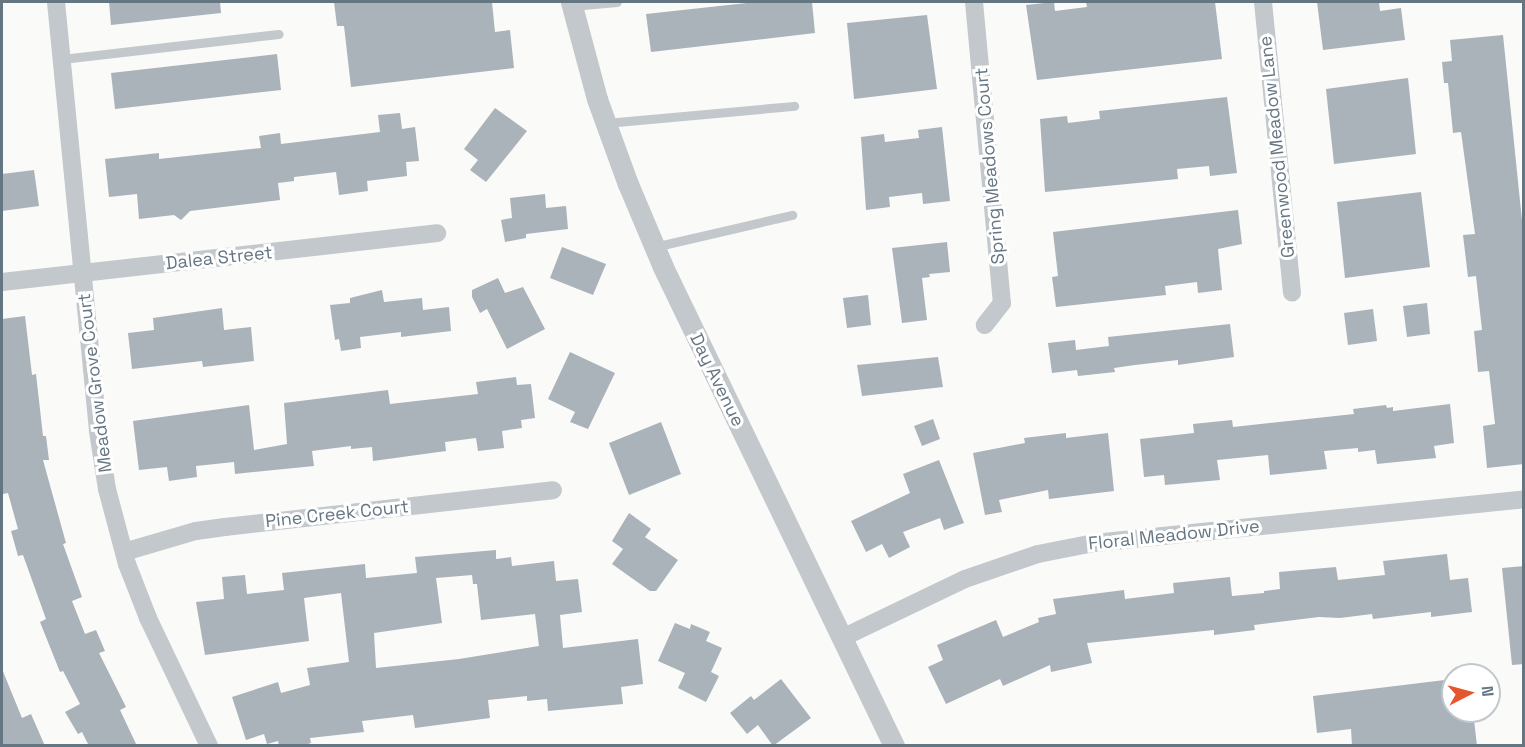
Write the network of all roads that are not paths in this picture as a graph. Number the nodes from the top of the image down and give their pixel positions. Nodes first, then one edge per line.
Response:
1 (56, 2) edge
2 (616, 2) edge
3 (974, 2) edge
4 (1263, 2) edge
5 (572, 4) edge
6 (279, 34) dead end
7 (62, 59) junction
8 (794, 106) dead end
9 (606, 123) junction
10 (792, 215) dead end
11 (437, 233) dead end
12 (654, 246) junction
13 (83, 273) junction
14 (2, 282) edge
15 (1292, 292) dead end
16 (984, 325) dead end
17 (553, 490) dead end
18 (1524, 499) edge
19 (124, 552) junction
20 (842, 638) junction
21 (209, 746) edge
22 (894, 746) edge

1 - 7 street, Meadow Grove Court
2 - 5 lane
3 - 16 street, Spring Meadows Court
4 - 15 street, Greenwood Meadow Lane
5 - 9 street, Day Avenue
6 - 7 lane
7 - 13 street, Meadow Grove Court
8 - 9 lane
9 - 12 street, Day Avenue
10 - 12 lane
11 - 13 street, Dalea Street
12 - 20 street, Day Avenue
13 - 14 street, Dalea Street
13 - 19 street, Meadow Grove Court
17 - 19 street, Pine Creek Court
18 - 20 street, Floral Meadow Drive
19 - 21 street, Meadow Grove Court
20 - 22 street, Day Avenue

